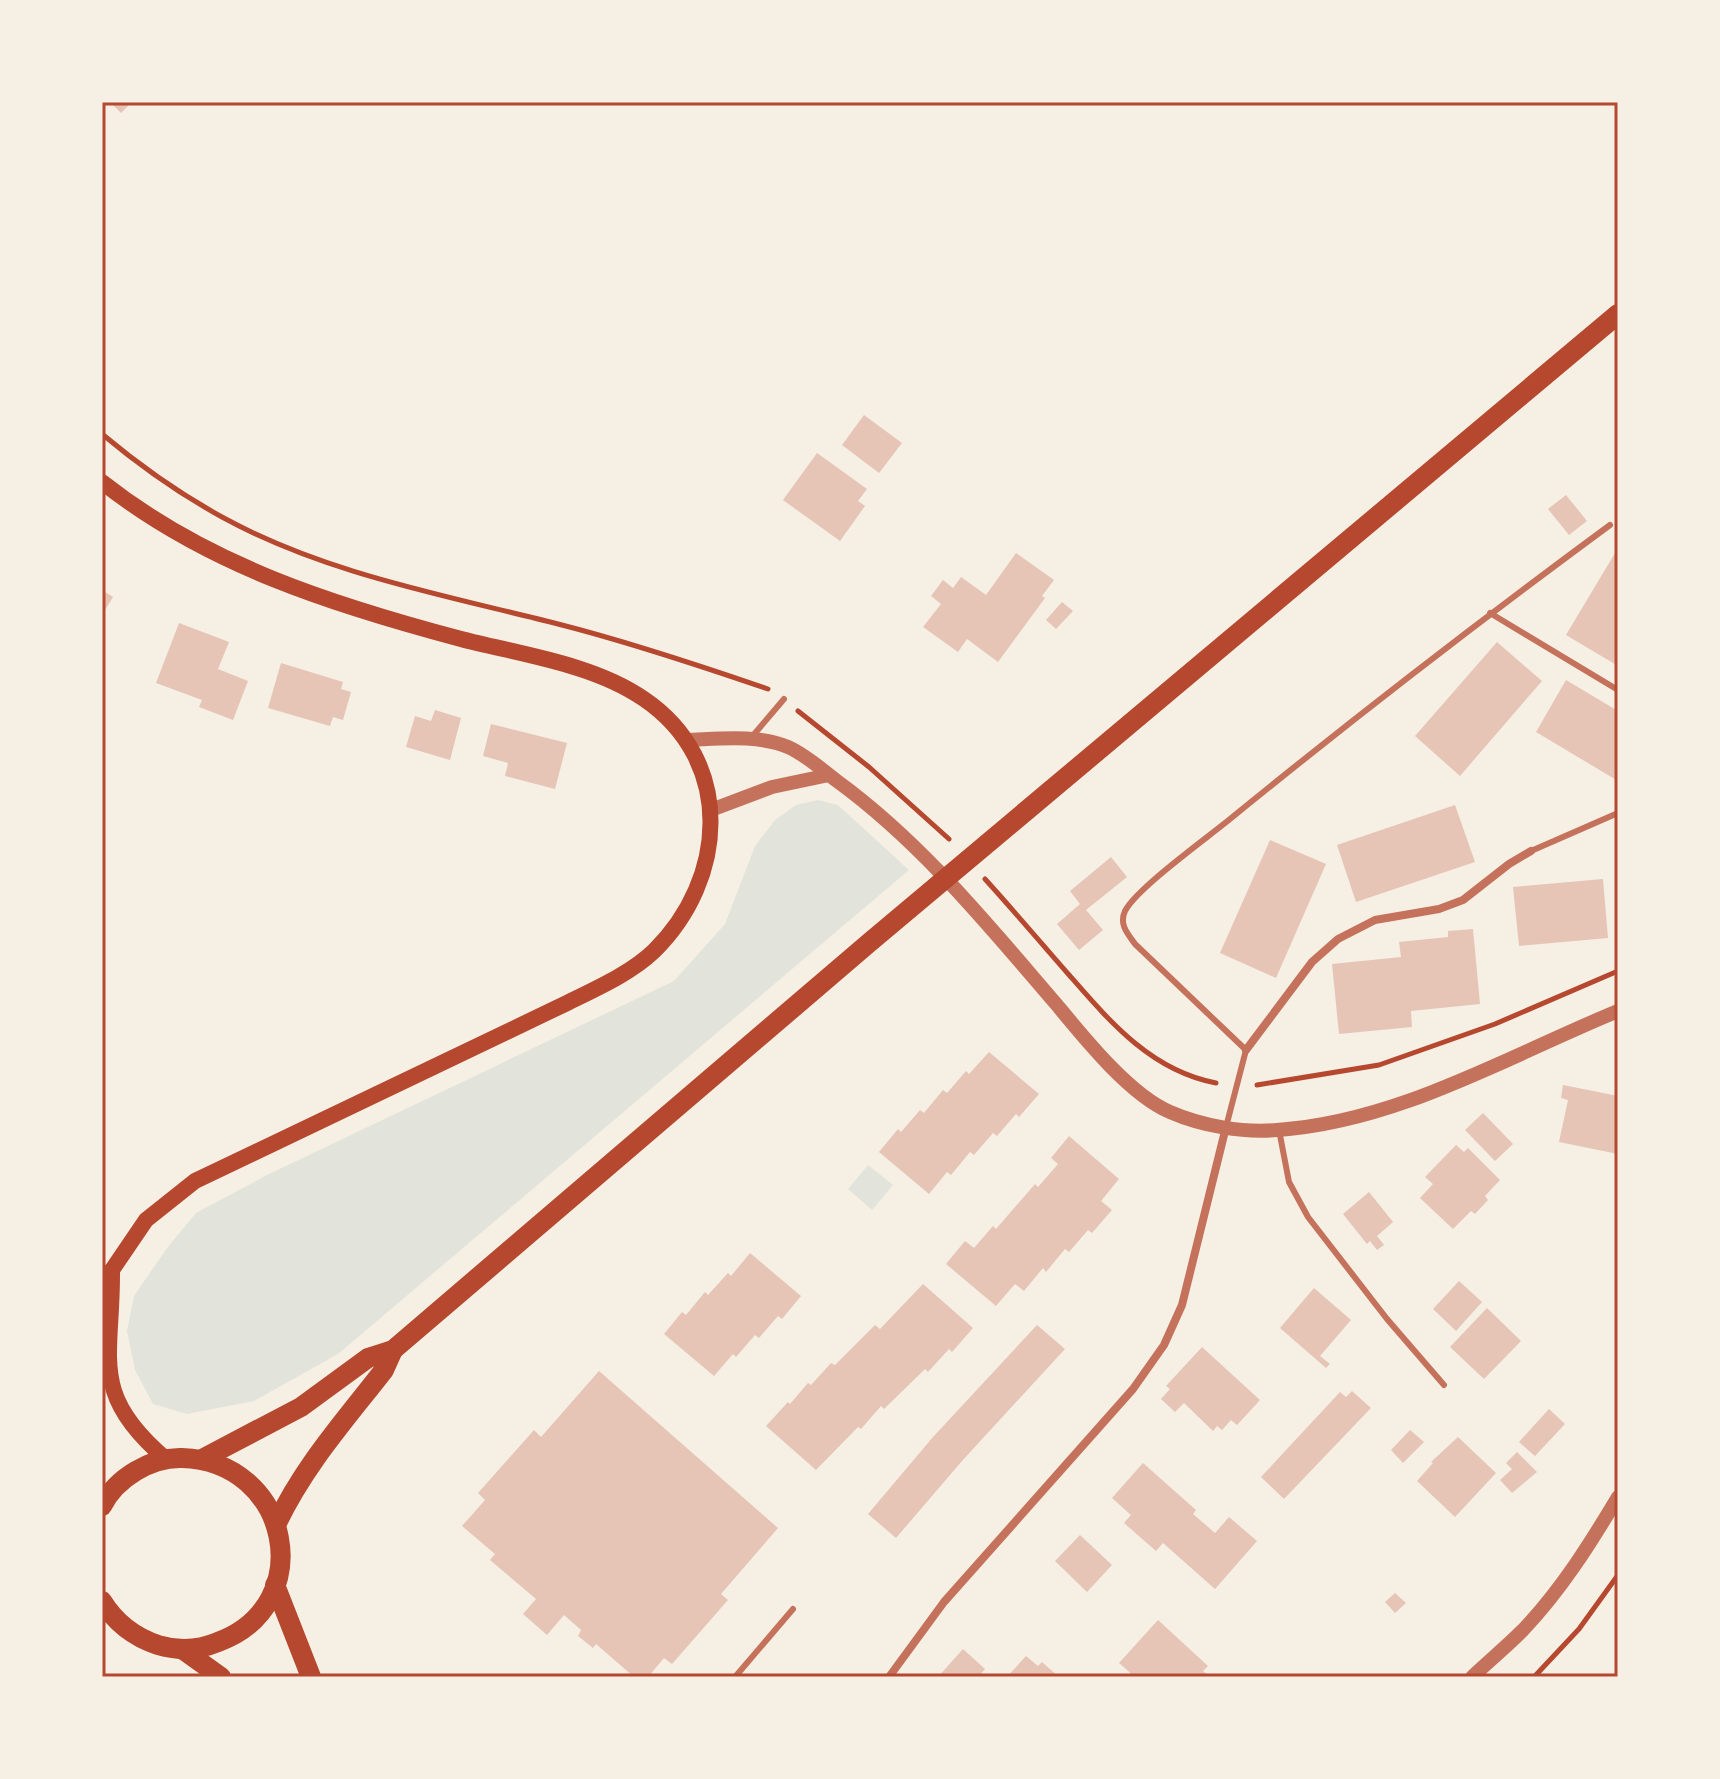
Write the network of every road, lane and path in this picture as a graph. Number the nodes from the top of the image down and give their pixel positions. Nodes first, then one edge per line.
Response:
1 (1618, 314) edge
2 (102, 434) edge
3 (102, 482) edge
4 (1610, 525) dead end
5 (1490, 613) junction
6 (1618, 690) edge
7 (784, 699) junction
8 (750, 739) junction
9 (686, 740) junction
10 (869, 767) dead end
11 (829, 775) junction
12 (711, 810) junction
13 (1618, 813) edge
14 (1531, 851) joint
15 (1041, 943) dead end
16 (1618, 971) edge
17 (1618, 1011) edge
18 (1246, 1050) junction
19 (1234, 1087) junction
20 (1226, 1127) junction
21 (1279, 1130) junction
22 (107, 1274) edge
23 (393, 1350) junction
24 (1444, 1385) dead end
25 (166, 1459) junction
26 (202, 1459) junction
27 (1618, 1497) edge
28 (102, 1506) edge
29 (276, 1525) junction
30 (1618, 1575) edge
31 (275, 1585) junction
32 (102, 1601) edge
33 (793, 1609) dead end
34 (182, 1649) junction
35 (221, 1677) edge
36 (311, 1677) edge
37 (735, 1677) edge
38 (889, 1677) edge
39 (1472, 1677) edge
40 (1534, 1677) edge

1 - 23 main road
2 - 7 path
3 - 9 main road
4 - 5 lane
5 - 6 lane
5 - 18 lane
7 - 8 lane
7 - 10 path
8 - 9 street
8 - 11 street
9 - 12 main road
11 - 12 street
11 - 20 street
12 - 22 main road
13 - 14 lane
14 - 18 street
15 - 19 path
16 - 19 path
17 - 21 street
18 - 19 lane
19 - 20 lane
20 - 21 street
20 - 38 street
21 - 24 lane
22 - 25 main road
23 - 26 main road
23 - 29 main road
25 - 26 main road
25 - 28 main road
26 - 29 main road
27 - 39 street
29 - 31 main road
30 - 40 path
31 - 34 main road
31 - 36 main road
32 - 34 main road
33 - 37 lane
34 - 35 main road

